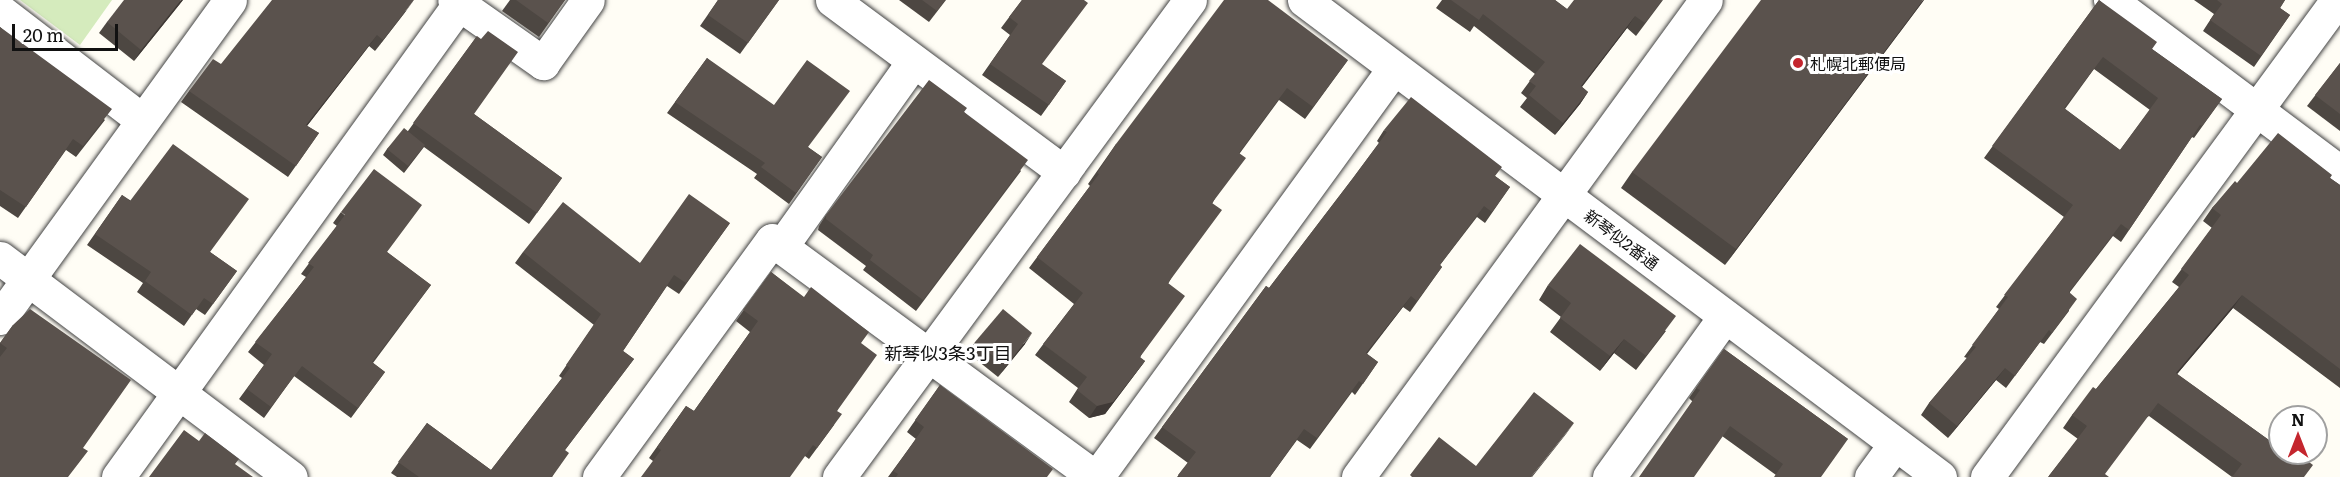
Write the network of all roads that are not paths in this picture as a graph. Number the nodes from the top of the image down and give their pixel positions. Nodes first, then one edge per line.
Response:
1 (230, 0) edge
2 (588, 0) edge
3 (832, 0) edge
4 (1190, 0) edge
5 (1304, 0) edge
6 (1706, 0) edge
7 (2110, 0) edge
8 (2337, 0) edge
9 (457, 2) edge
10 (0, 11) edge
11 (913, 62) junction
12 (1394, 68) junction
13 (2256, 109) junction
14 (142, 120) junction
15 (1064, 172) junction
16 (2340, 172) edge
17 (1564, 195) junction
18 (781, 247) junction
19 (0, 258) edge
20 (29, 280) junction
21 (1725, 316) junction
22 (0, 318) edge
23 (929, 354) junction
24 (179, 393) junction
25 (1895, 444) junction
26 (118, 477) edge
27 (291, 477) edge
28 (599, 477) edge
29 (839, 477) edge
30 (1096, 477) edge
31 (1358, 477) edge
32 (1609, 477) edge
33 (1870, 477) edge
34 (1940, 477) edge
35 (1987, 477) edge

1 - 14 street
2 - 9 street
3 - 11 street
4 - 15 street
5 - 12 street, 新琴似2番通
6 - 17 street
7 - 13 street
8 - 13 street
9 - 24 street
10 - 14 street
11 - 15 street
11 - 18 street
12 - 17 street, 新琴似2番通
12 - 30 street
13 - 16 street
13 - 35 street
14 - 20 street
15 - 23 street
17 - 21 street, 新琴似2番通
17 - 31 street
18 - 23 street
18 - 28 street
19 - 20 street
20 - 22 street
20 - 24 street
21 - 25 street, 新琴似2番通
21 - 32 street
23 - 29 street
23 - 30 street
24 - 26 street
24 - 27 street
25 - 33 street
25 - 34 street, 新琴似2番通

